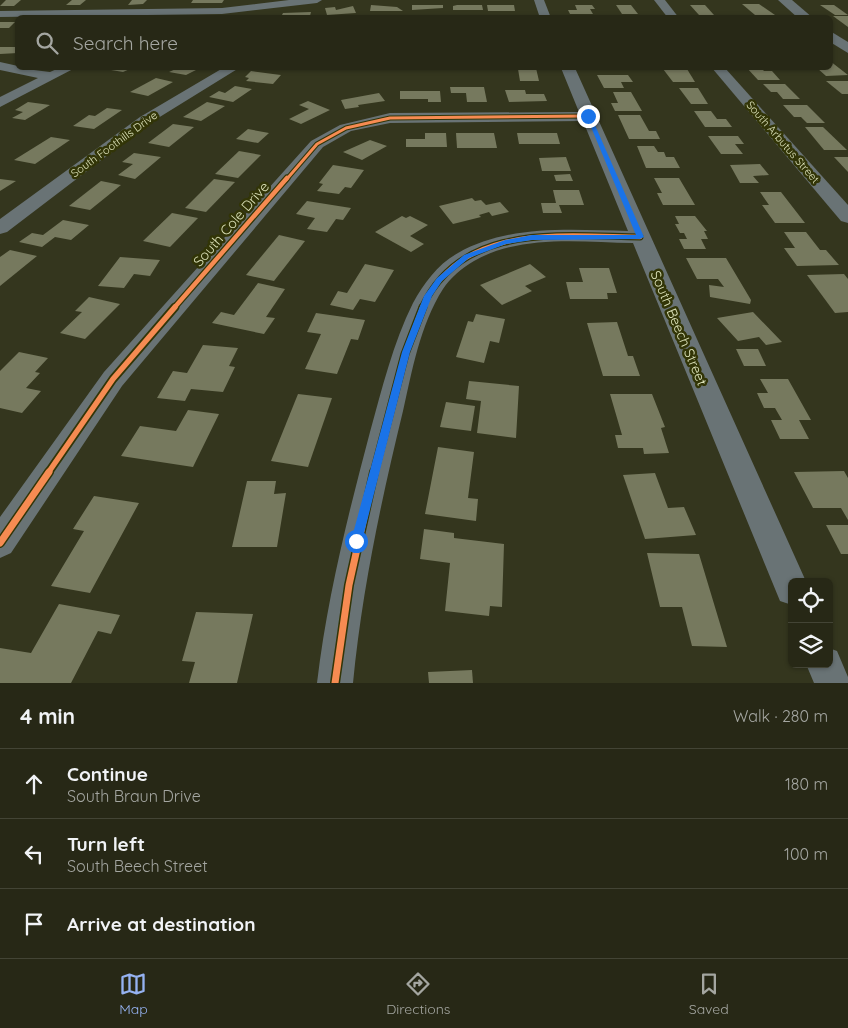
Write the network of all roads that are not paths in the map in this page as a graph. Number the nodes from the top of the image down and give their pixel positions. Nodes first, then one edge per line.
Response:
1 (51, 0) edge
2 (172, 0) edge
3 (317, 0) edge
4 (539, 0) edge
5 (659, 0) edge
6 (784, 0) edge
7 (294, 1) edge
8 (235, 11) junction
9 (162, 12) junction
10 (0, 14) edge
11 (32, 14) junction
12 (223, 15) edge
13 (545, 15) edge
14 (672, 15) edge
15 (803, 15) edge
16 (833, 37) edge
17 (848, 49) edge
18 (0, 66) edge
19 (15, 69) edge
20 (20, 70) edge
21 (63, 70) edge
22 (229, 70) edge
23 (569, 70) edge
24 (720, 70) edge
25 (49, 76) junction
26 (0, 103) edge
27 (588, 116) junction
28 (848, 217) edge
29 (0, 228) edge
30 (640, 237) junction
31 (0, 543) edge
32 (788, 580) edge
33 (826, 668) edge
34 (336, 683) edge
35 (832, 683) edge

1 - 11 street
2 - 9 street
3 - 7 street
4 - 13 street
5 - 14 street
6 - 15 street
7 - 8 street
8 - 9 street
8 - 12 street
9 - 11 street
10 - 11 street
16 - 17 street
18 - 19 street
20 - 25 street
21 - 25 street
22 - 29 street, South Foothills Drive
23 - 27 street, South Beech Street
24 - 28 street, South Arbutus Street
25 - 26 street
27 - 30 street, South Beech Street
27 - 31 street, South Cole Drive
30 - 32 street, South Beech Street
30 - 34 street
33 - 35 street

